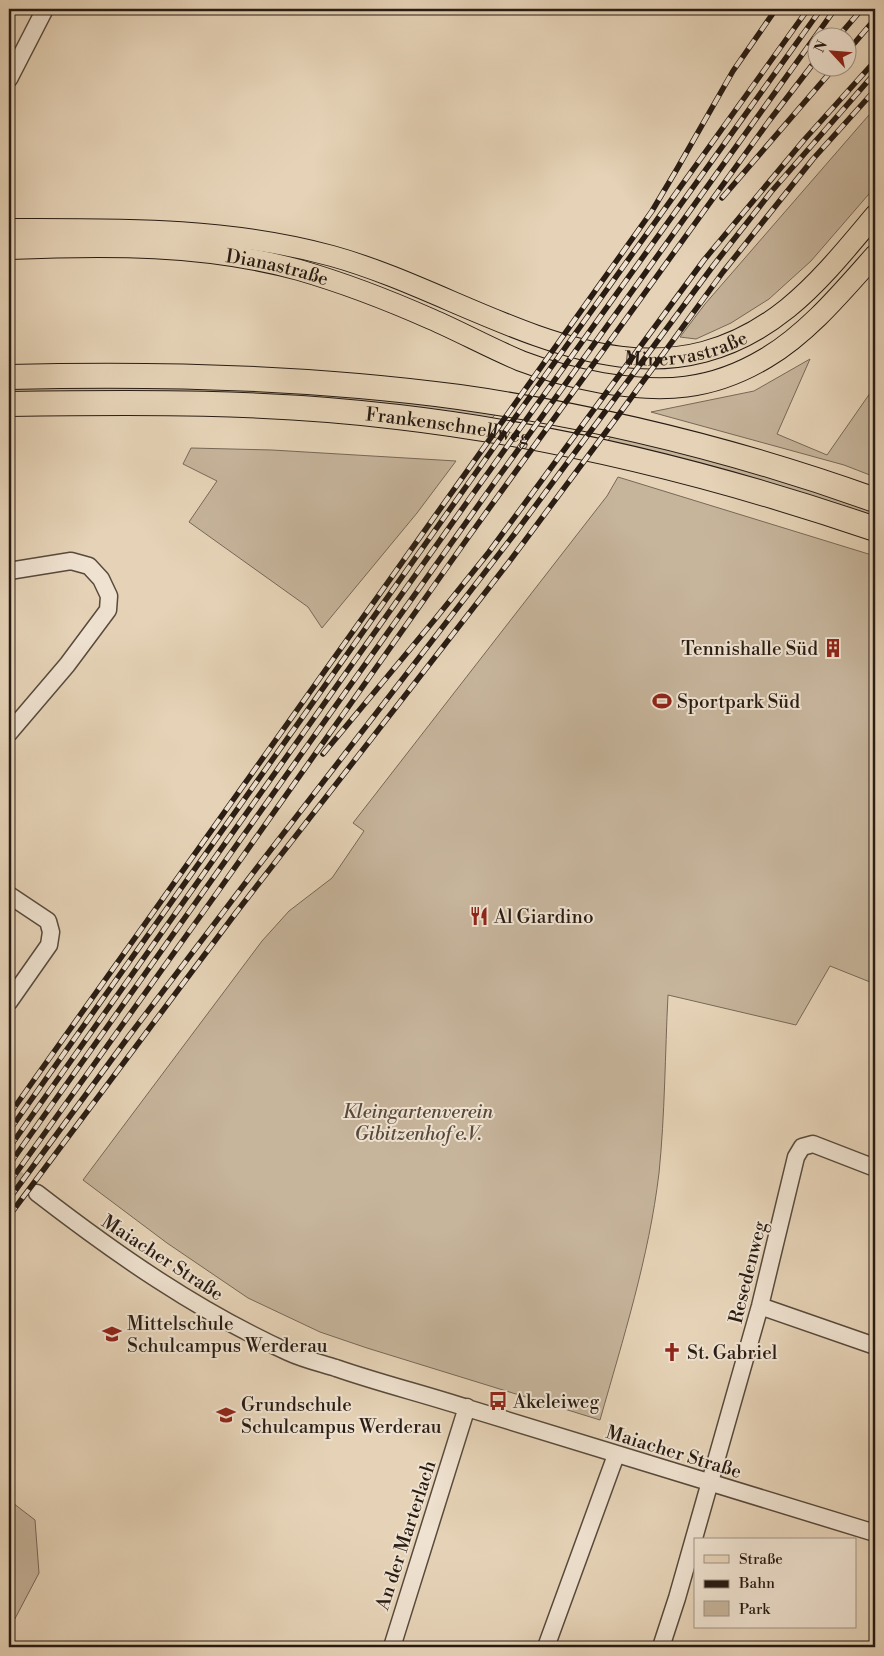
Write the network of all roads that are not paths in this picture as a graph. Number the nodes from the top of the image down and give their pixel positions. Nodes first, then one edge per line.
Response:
1 (45, 9) edge
2 (9, 79) edge
3 (875, 216) edge
4 (9, 229) edge
5 (9, 249) edge
6 (875, 256) edge
7 (456, 302) joint
8 (530, 364) joint
9 (9, 377) edge
10 (9, 404) edge
11 (875, 500) edge
12 (875, 529) edge
13 (9, 571) edge
14 (9, 733) edge
15 (9, 895) edge
16 (9, 1002) edge
17 (875, 1168) edge
18 (37, 1193) tunnel mouth
19 (760, 1306) junction
20 (875, 1346) edge
21 (467, 1407) junction
22 (616, 1455) junction
23 (710, 1483) junction
24 (875, 1533) edge
25 (694, 1538) edge
26 (694, 1539) edge
27 (392, 1647) edge
28 (546, 1647) edge
29 (661, 1647) edge

1 - 2 street
3 - 7 main road, Minervastraße
4 - 7 main road, Dianastraße
5 - 8 main road, Dianastraße
6 - 8 main road, Minervastraße
9 - 11 highway, Frankenschnellweg
10 - 12 highway, Frankenschnellweg
13 - 14 street
15 - 16 street
17 - 19 street, Resedenweg
18 - 21 street, Maiacher Straße
19 - 20 street
19 - 23 street, Resedenweg
21 - 22 street, Maiacher Straße
21 - 27 street, An der Marterlach
22 - 23 street, Maiacher Straße
22 - 28 street
23 - 24 street, Maiacher Straße
23 - 25 street, Resedenweg
26 - 29 street, Resedenweg

